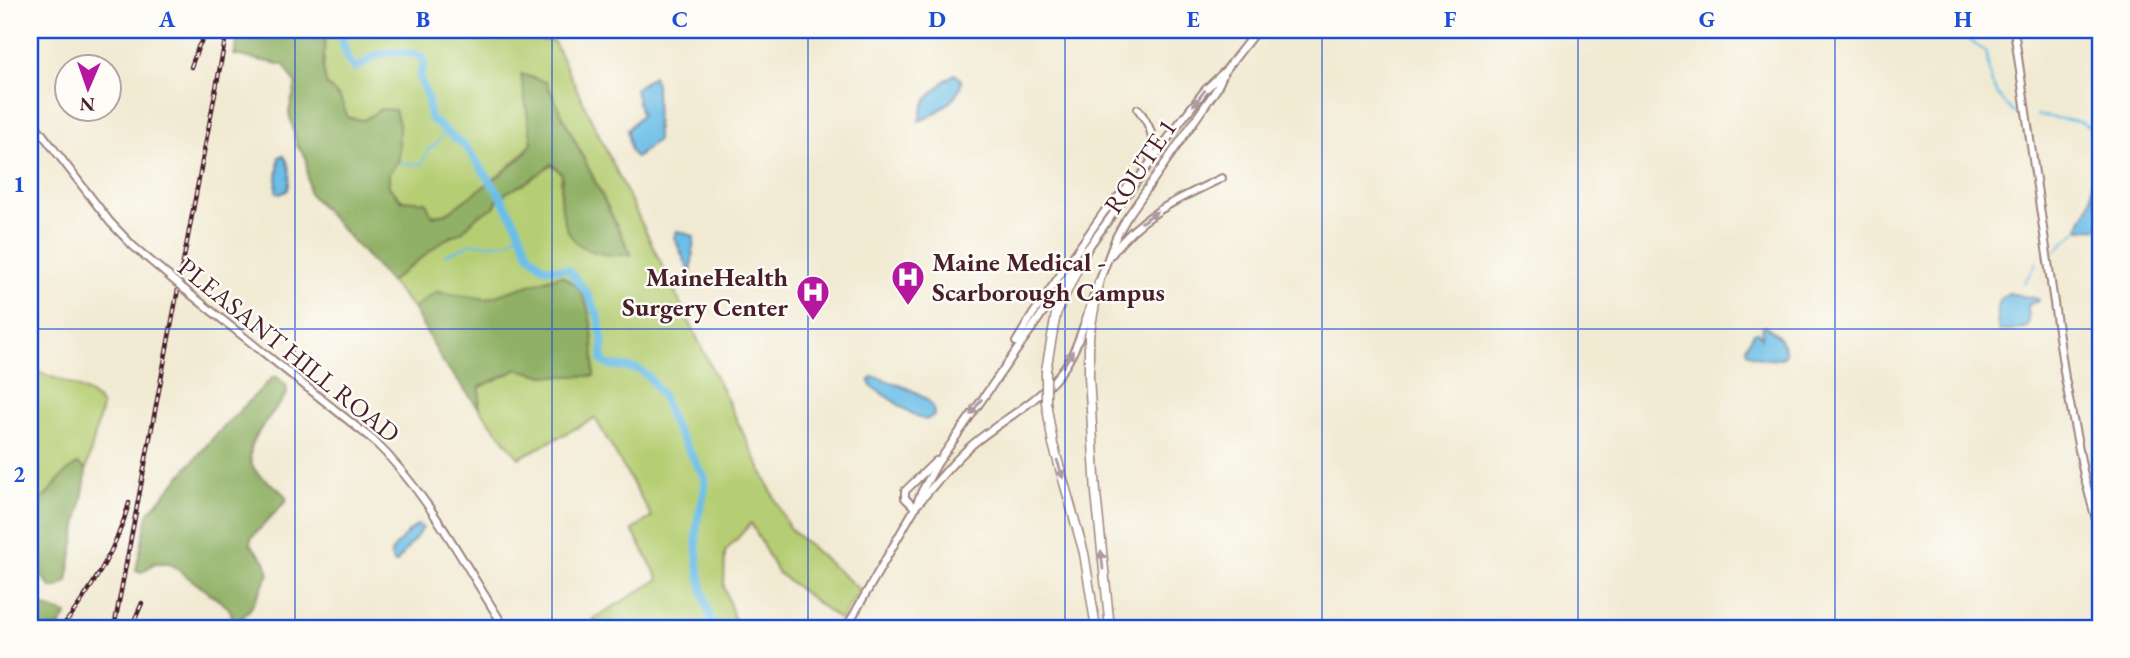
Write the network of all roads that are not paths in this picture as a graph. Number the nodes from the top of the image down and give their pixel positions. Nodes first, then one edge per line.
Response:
1 (1257, 30) edge
2 (2014, 30) edge
3 (1225, 71) junction
4 (1138, 109) dead end
5 (30, 118) edge
6 (1148, 164) junction
7 (1140, 176) junction
8 (1222, 178) dead end
9 (1086, 251) junction
10 (1104, 267) junction
11 (1099, 282) junction
12 (1000, 372) junction
13 (950, 445) junction
14 (915, 508) junction
15 (2100, 534) edge
16 (505, 628) edge
17 (846, 628) edge
18 (1096, 628) edge
19 (1110, 628) edge

1 - 3 main road, ROUTE 1
2 - 15 main road
3 -> 6 main road, ROUTE 1
3 - 10 main road, ROUTE 1
4 - 6 main road
5 - 16 main road, PLEASANT HILL ROAD, bridge
6 - 7 main road, ROUTE 1
7 - 9 main road, ROUTE 1
7 - 12 main road
10 -> 8 main road
9 - 12 main road, ROUTE 1
9 -> 18 highway, bridge
10 - 11 main road, ROUTE 1
14 -> 11 main road, ROUTE 1
19 -> 11 highway
12 -> 13 main road, ROUTE 1
13 - 14 main road, ROUTE 1
13 - 14 main road
14 - 17 main road, ROUTE 1

